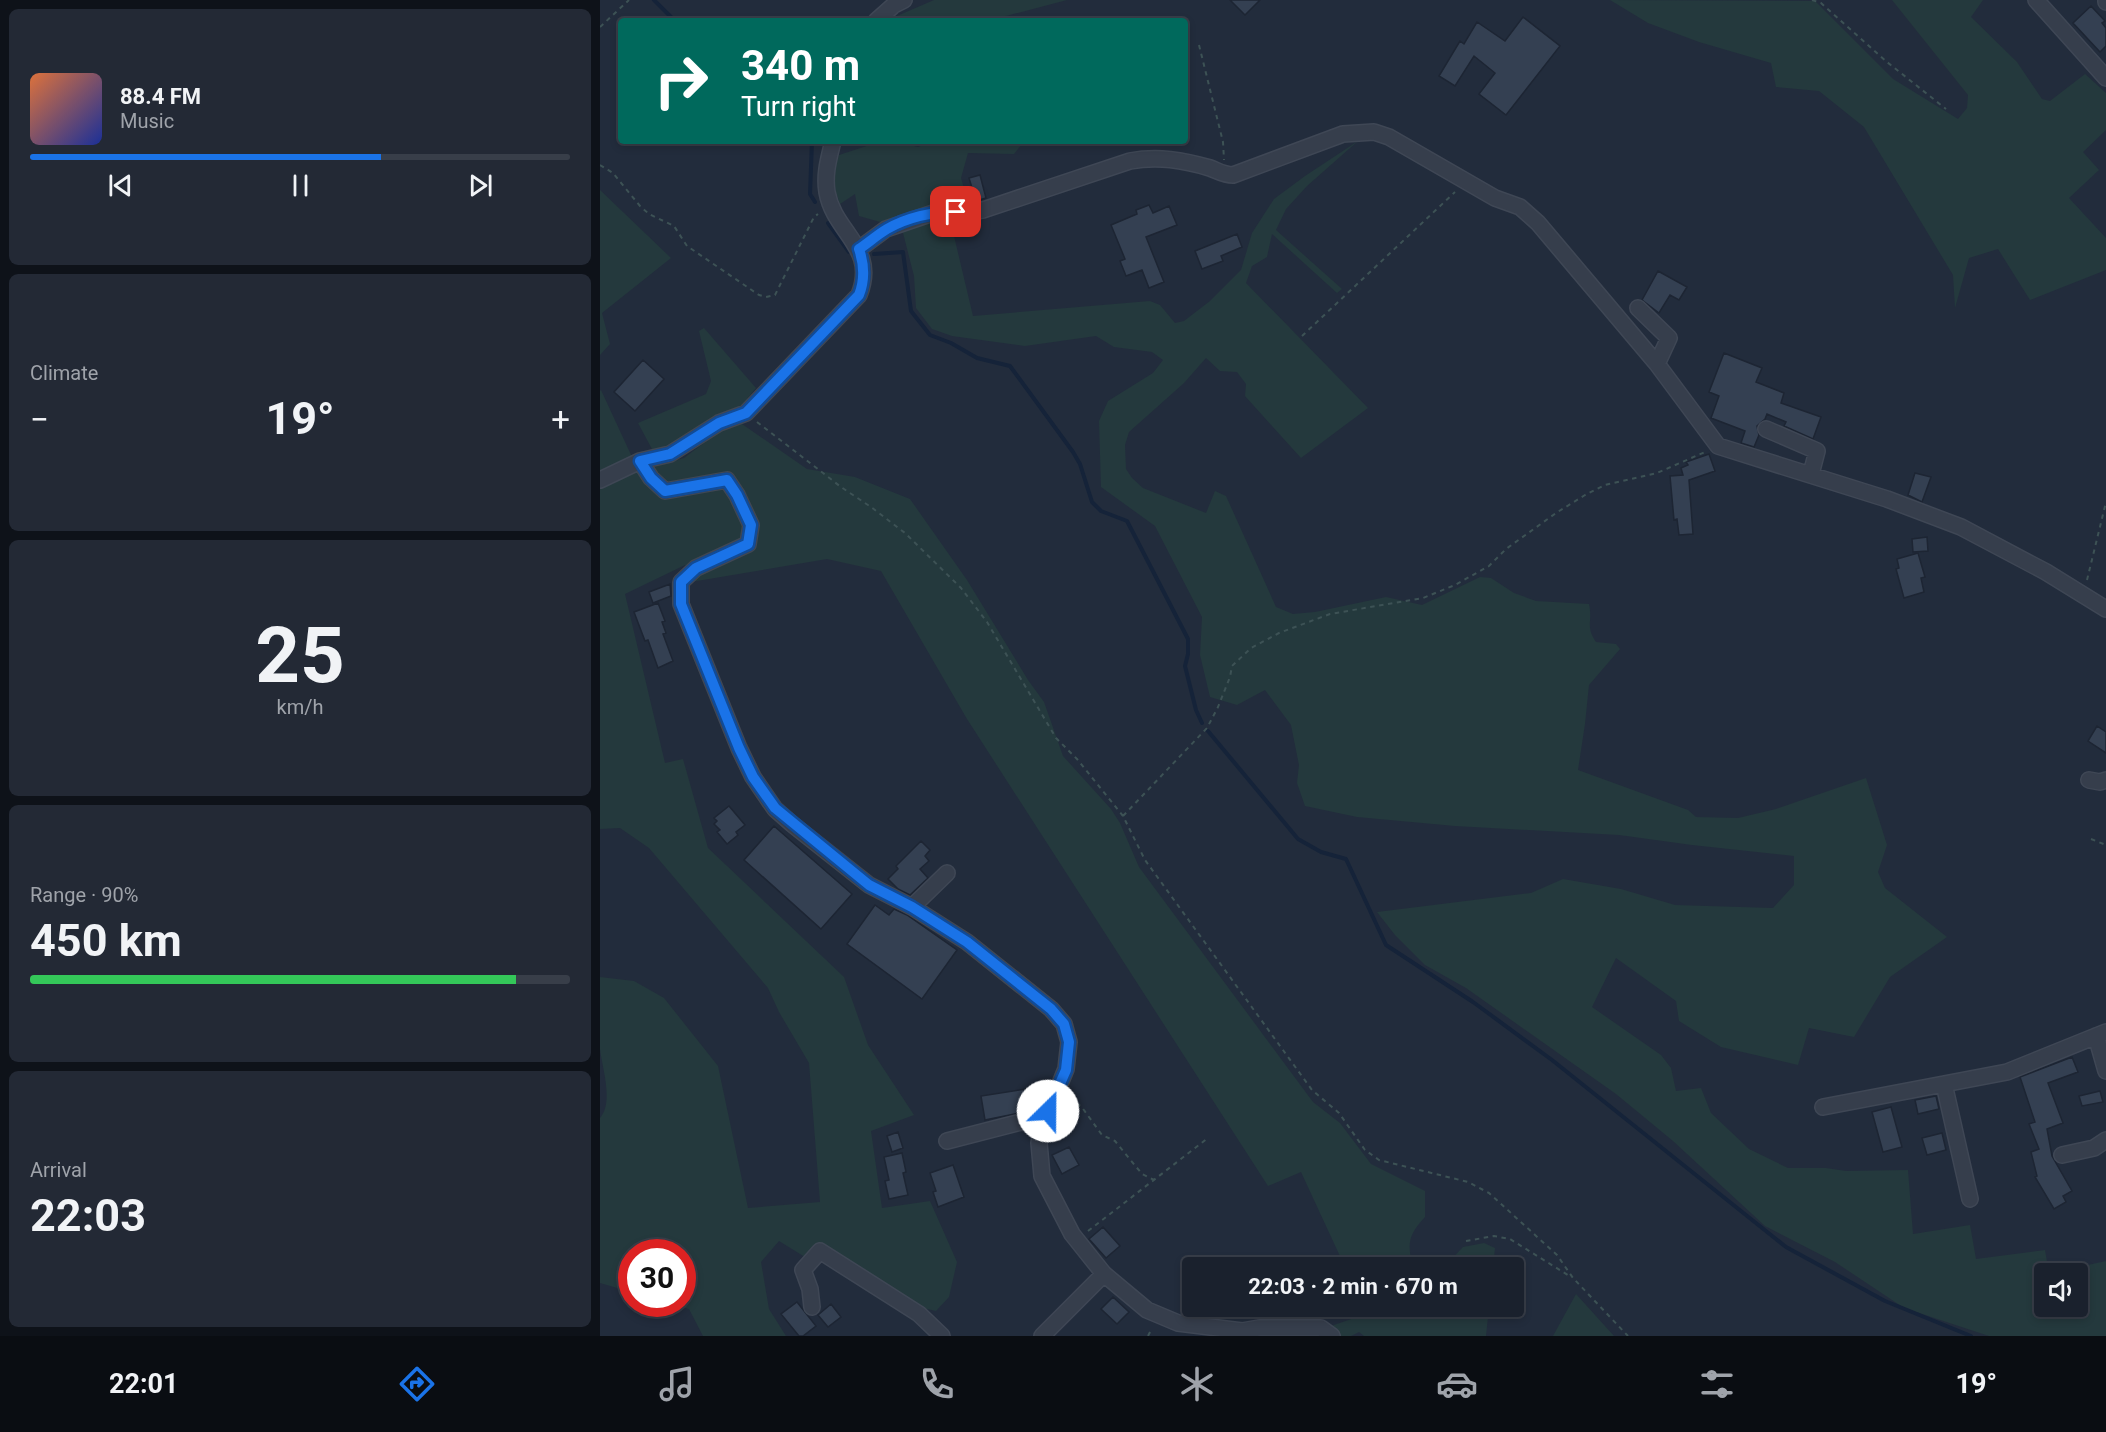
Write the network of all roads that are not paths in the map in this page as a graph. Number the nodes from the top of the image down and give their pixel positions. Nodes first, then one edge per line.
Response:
1 (904, 0) edge
2 (2036, 0) edge
3 (879, 18) edge
4 (2102, 67) edge
5 (832, 144) edge
6 (859, 249) junction
7 (1638, 308) dead end
8 (1657, 364) junction
9 (1766, 429) dead end
10 (640, 461) junction
11 (1811, 474) junction
12 (600, 480) edge
13 (2106, 609) edge
14 (2089, 780) dead end
15 (2106, 780) edge
16 (947, 873) dead end
17 (912, 907) junction
18 (2101, 1034) edge
19 (2106, 1071) edge
20 (1944, 1084) junction
21 (1823, 1107) dead end
22 (1043, 1125) junction
23 (2106, 1140) edge
24 (947, 1141) dead end
25 (2062, 1155) dead end
26 (1970, 1200) dead end
27 (1104, 1274) junction
28 (812, 1307) dead end
29 (1245, 1334) edge
30 (942, 1336) edge
31 (1042, 1336) edge
32 (1332, 1336) edge

1 - 3 street
2 - 4 street
5 - 6 street
6 - 8 street
6 - 10 street
7 - 8 street
8 - 11 street
9 - 11 street
10 - 12 street
10 - 17 street
11 - 13 street
14 - 15 street
16 - 17 street
17 - 22 street
18 - 19 street
18 - 20 street
20 - 21 street
20 - 26 street
22 - 24 street
22 - 27 street
23 - 25 street
27 - 29 street
27 - 31 street
28 - 30 street
29 - 32 street

